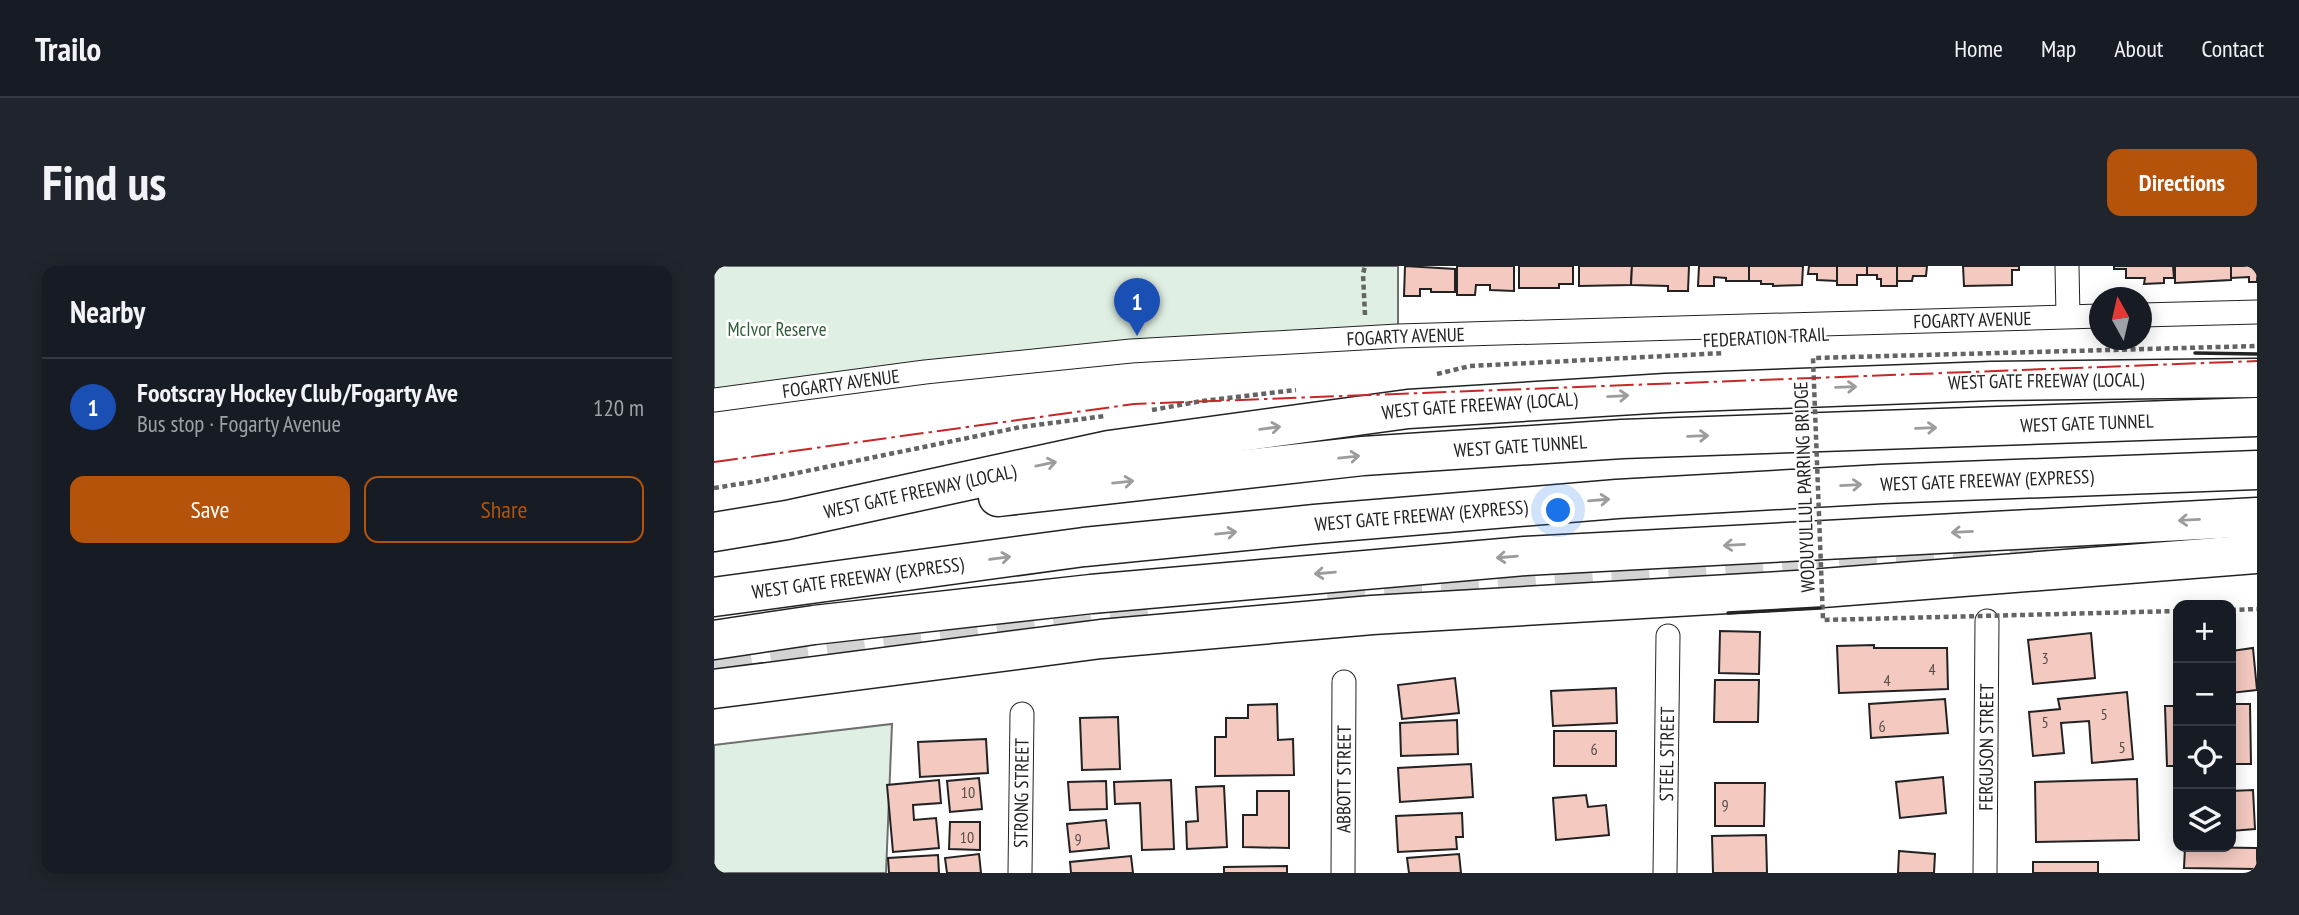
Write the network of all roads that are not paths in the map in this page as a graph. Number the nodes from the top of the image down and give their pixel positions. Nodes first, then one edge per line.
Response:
1 (2067, 266) edge
2 (2257, 312) edge
3 (2152, 315) edge
4 (2068, 316) junction
5 (2089, 316) edge
6 (2257, 378) edge
7 (714, 400) edge
8 (2257, 417) edge
9 (2257, 470) edge
10 (2257, 517) edge
11 (788, 520) junction
12 (714, 532) edge
13 (2257, 554) edge
14 (2257, 573) edge
15 (1797, 590) junction
16 (714, 597) edge
17 (1987, 621) dead end
18 (1668, 636) dead end
19 (714, 640) edge
20 (1344, 682) dead end
21 (714, 689) edge
22 (1022, 714) dead end
23 (1020, 873) edge
24 (1343, 873) edge
25 (1665, 873) edge
26 (1985, 873) edge

1 - 4 street
2 - 3 street
4 - 5 street, FOGARTY AVENUE
4 - 7 street, FOGARTY AVENUE
11 -> 6 highway, WEST GATE FREEWAY (LOCAL)
11 -> 8 highway, WEST GATE TUNNEL
16 -> 9 highway, WEST GATE FREEWAY (EXPRESS)
10 -> 19 highway
11 - 12 highway, WEST GATE FREEWAY (LOCAL)
13 - 15 highway
14 - 15 highway
15 - 21 highway
17 - 26 street, FERGUSON STREET
18 - 25 street, STEEL STREET
20 - 24 street, ABBOTT STREET
22 - 23 street, STRONG STREET

